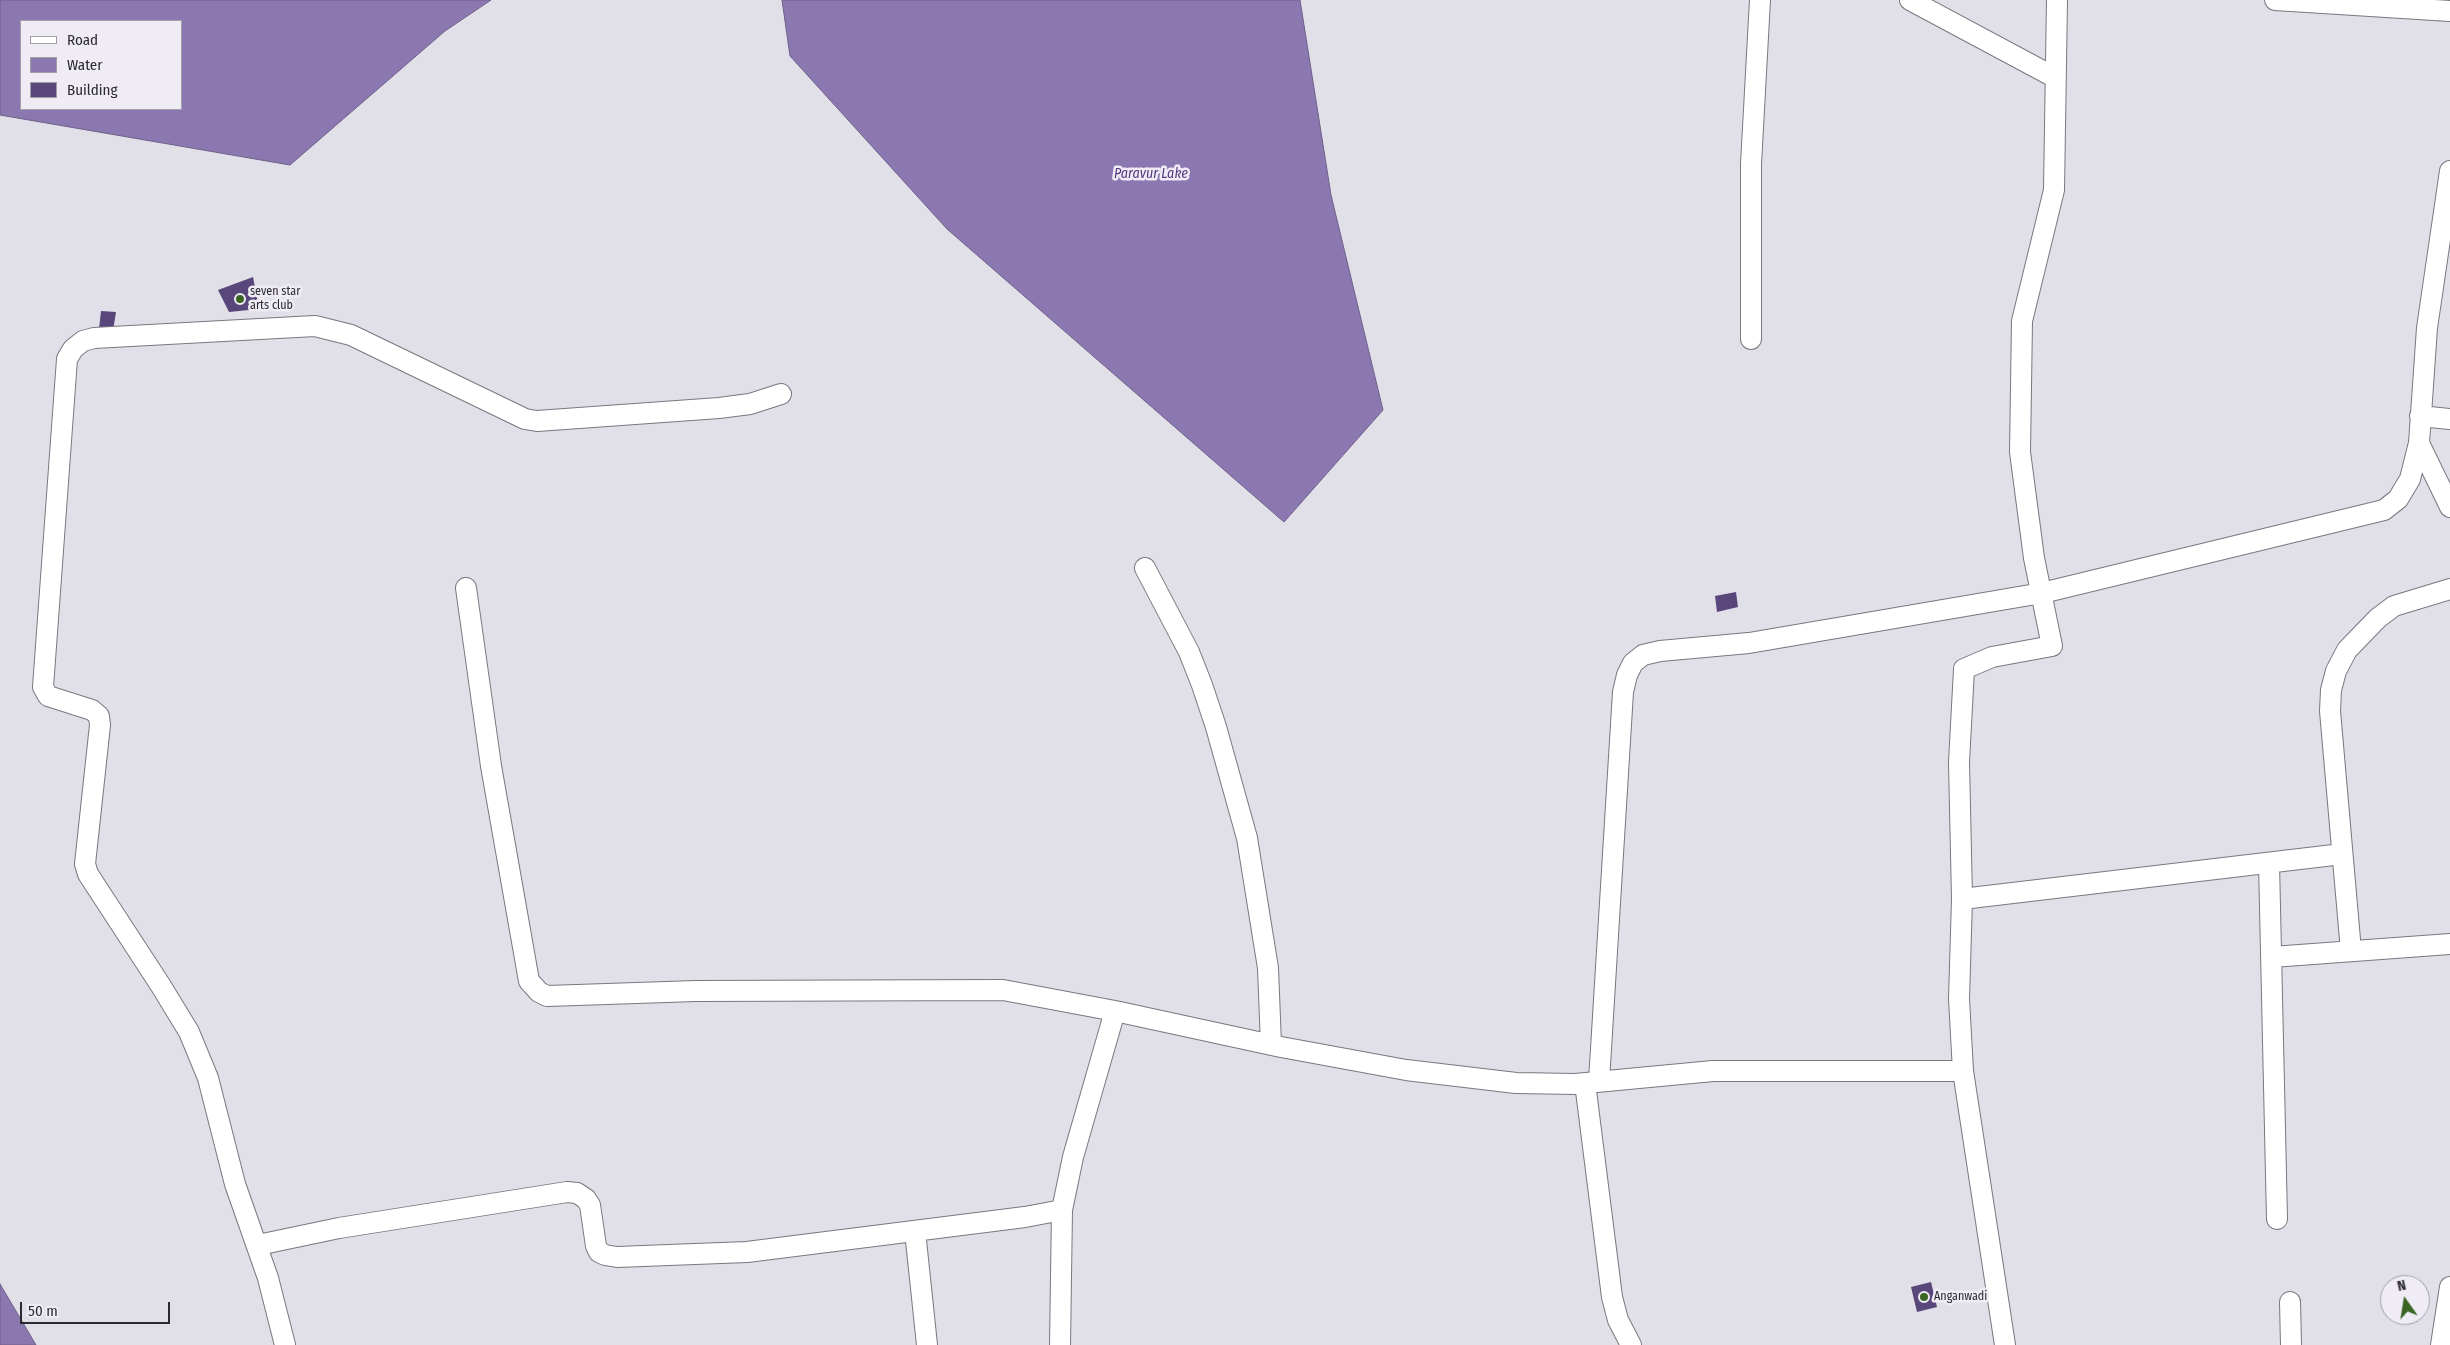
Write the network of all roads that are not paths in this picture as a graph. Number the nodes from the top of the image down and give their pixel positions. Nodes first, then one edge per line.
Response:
1 (1760, 0) edge
2 (1910, 0) edge
3 (2056, 0) edge
4 (2275, 0) edge
5 (2450, 11) edge
6 (2054, 76) junction
7 (2450, 171) edge
8 (2441, 295) edge
9 (1751, 339) dead end
10 (781, 394) dead end
11 (2420, 416) junction
12 (2450, 419) edge
13 (2418, 443) junction
14 (2450, 507) edge
15 (1145, 568) dead end
16 (466, 588) dead end
17 (2450, 589) edge
18 (2042, 593) junction
19 (2342, 854) junction
20 (2269, 863) junction
21 (1962, 899) junction
22 (2450, 944) edge
23 (2351, 951) junction
24 (2272, 957) junction
25 (1115, 1011) junction
26 (1271, 1045) junction
27 (1963, 1071) junction
28 (1592, 1082) junction
29 (1062, 1210) junction
30 (2277, 1219) dead end
31 (915, 1231) junction
32 (258, 1245) junction
33 (2450, 1287) edge
34 (2290, 1302) dead end
35 (285, 1345) edge
36 (927, 1345) edge
37 (1060, 1345) edge
38 (1631, 1345) edge
39 (2005, 1345) edge
40 (2291, 1345) edge
41 (2441, 1345) edge

1 - 9 street
2 - 6 street
3 - 6 street
4 - 5 street
6 - 18 street
7 - 8 street
8 - 11 street
10 - 32 street
11 - 12 street
11 - 13 street
13 - 14 street
13 - 18 street
15 - 26 street
16 - 25 street
17 - 19 street
18 - 21 street
18 - 28 street
19 - 20 street
19 - 23 street
20 - 21 street
20 - 24 street
21 - 27 street
22 - 23 street
23 - 24 street
24 - 30 street
25 - 26 street
25 - 29 street
26 - 28 street
27 - 28 street
27 - 39 street
28 - 38 street
29 - 31 street
29 - 37 street
31 - 32 street
31 - 36 street
32 - 35 street
33 - 41 street
34 - 40 street

